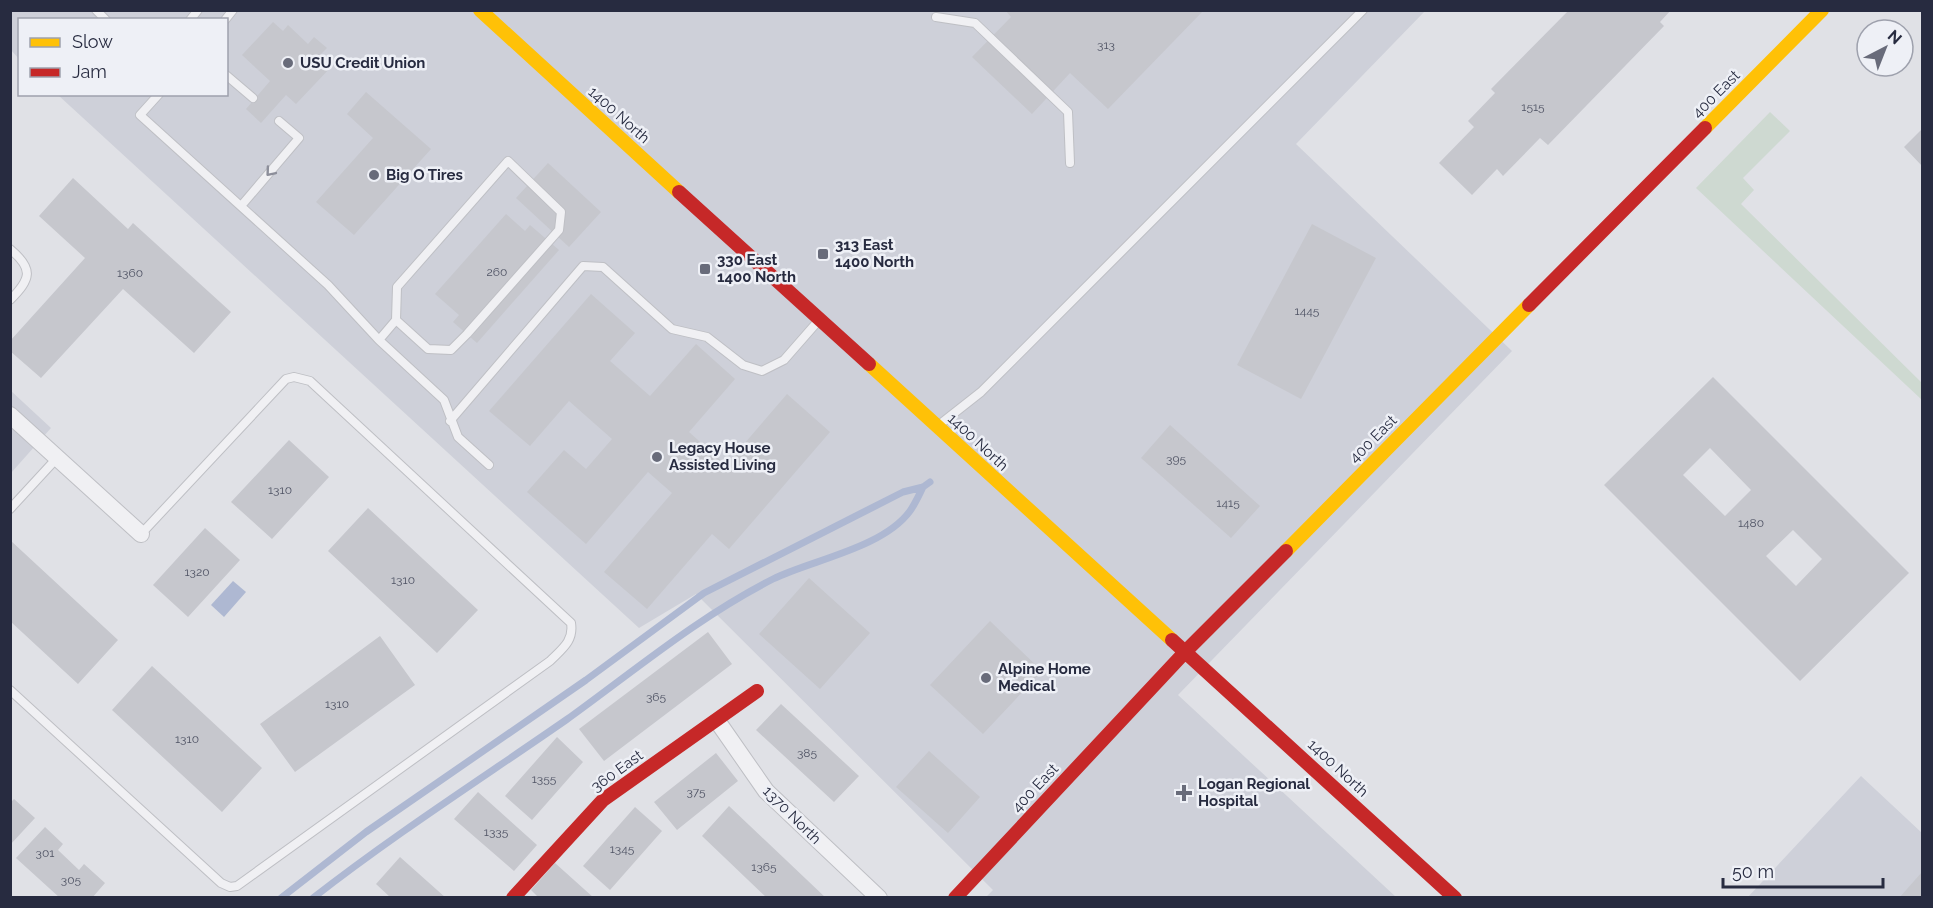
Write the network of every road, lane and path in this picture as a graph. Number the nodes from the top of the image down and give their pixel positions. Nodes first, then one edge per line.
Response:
1 (480, 10) edge
2 (1363, 10) edge
3 (1822, 10) edge
4 (936, 17) dead end
5 (228, 77) edge
6 (157, 96) edge
7 (253, 98) dead end
8 (279, 121) dead end
9 (1070, 163) dead end
10 (241, 206) junction
11 (10, 249) edge
12 (10, 300) edge
13 (396, 320) junction
14 (819, 320) junction
15 (379, 340) junction
16 (13, 421) edge
17 (450, 421) junction
18 (937, 427) junction
19 (57, 458) junction
20 (489, 465) dead end
21 (10, 509) edge
22 (141, 534) joint
23 (1186, 651) junction
24 (10, 690) edge
25 (757, 692) dead end
26 (718, 722) junction
27 (513, 897) edge
28 (879, 897) edge
29 (955, 897) edge
30 (1455, 897) edge

1 - 14 street, 1400 North
2 - 18 lane
3 - 23 street, 400 East
4 - 9 lane
5 - 7 lane
6 - 10 lane
8 -> 10 lane
10 - 15 lane
11 - 12 lane
13 - 13 lane
13 - 15 lane
14 - 17 lane
14 - 18 street, 1400 North
15 - 17 lane
16 - 19 street
17 - 20 lane
18 - 23 street, 1400 North
19 - 21 lane
19 - 22 street
22 - 24 lane
23 - 29 street, 400 East
23 - 30 street, 1400 North
25 - 26 street, 360 East
26 - 27 street, 360 East
26 - 28 street, 1370 North

